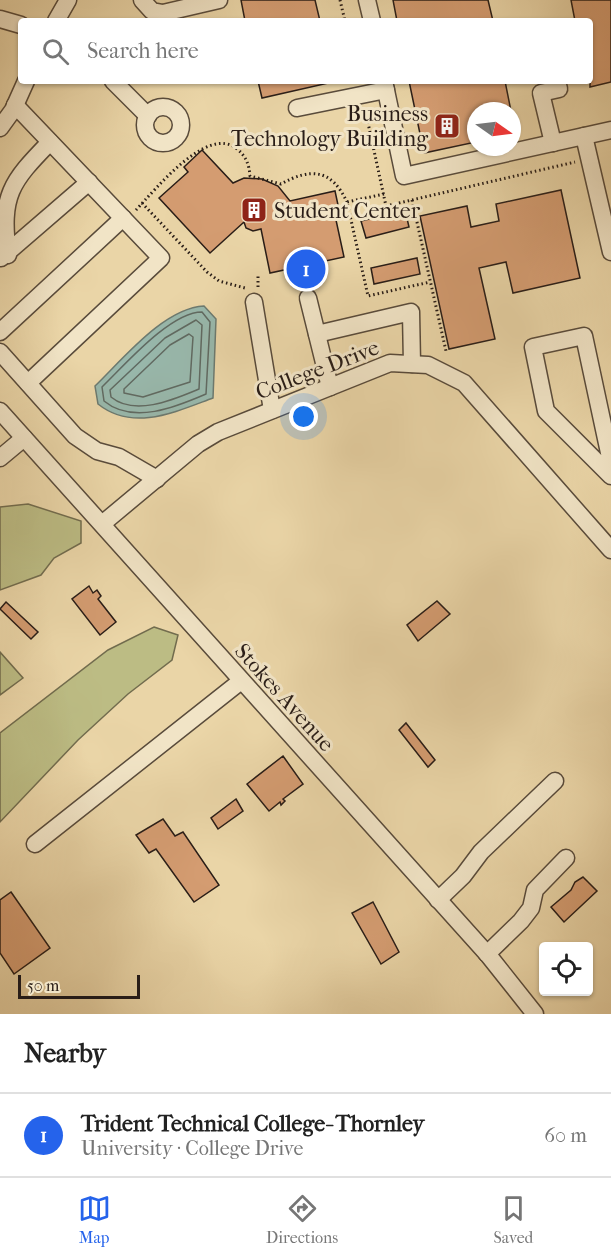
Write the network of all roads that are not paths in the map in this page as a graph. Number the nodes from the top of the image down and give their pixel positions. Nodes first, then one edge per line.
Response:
1 (68, 0) edge
2 (142, 0) edge
3 (219, 0) edge
4 (367, 0) edge
5 (58, 18) edge
6 (371, 18) edge
7 (0, 19) edge
8 (18, 24) edge
9 (26, 84) edge
10 (116, 84) edge
11 (558, 84) edge
12 (385, 86) edge
13 (15, 105) junction
14 (297, 108) dead end
15 (148, 116) dead end
16 (0, 128) edge
17 (611, 130) edge
18 (584, 136) junction
19 (50, 142) junction
20 (553, 143) junction
21 (89, 182) junction
22 (128, 216) junction
23 (611, 252) edge
24 (4, 257) edge
25 (308, 298) dead end
26 (254, 302) dead end
27 (0, 332) edge
28 (317, 334) junction
29 (0, 352) edge
30 (412, 364) junction
31 (28, 383) junction
32 (330, 387) junction
33 (272, 410) junction
34 (0, 411) edge
35 (606, 417) edge
36 (24, 438) junction
37 (0, 458) edge
38 (611, 462) edge
39 (611, 476) edge
40 (157, 479) junction
41 (102, 524) junction
42 (605, 533) edge
43 (611, 550) edge
44 (241, 681) junction
45 (555, 781) dead end
46 (35, 844) dead end
47 (566, 858) dead end
48 (438, 900) junction
49 (487, 954) junction
50 (535, 1014) edge

1 - 5 street
2 - 3 street
4 - 6 street
7 - 8 street
9 - 13 street
10 - 15 street
11 - 20 street
12 - 14 street
12 - 20 street
13 - 16 street
13 - 19 street
17 - 18 street
18 - 20 street
18 - 23 street
19 - 21 street
19 - 24 street
21 - 22 street
21 - 24 street
22 - 27 street
22 - 31 street
25 - 28 street
26 - 33 street
28 - 30 street
28 - 32 street
29 - 31 street
30 - 32 street, College Drive
30 - 42 street, College Drive
31 - 40 street
32 - 33 street, College Drive
33 - 40 street, College Drive
34 - 36 street, Stokes Avenue
35 - 38 street
35 - 39 street
36 - 37 street
36 - 41 street, Stokes Avenue
40 - 41 street, College Drive
41 - 44 street, Stokes Avenue
42 - 43 street, College Drive
44 - 46 street
44 - 48 street, Stokes Avenue
45 - 48 street
47 - 49 street
48 - 49 street, Stokes Avenue
49 - 50 street, Stokes Avenue

